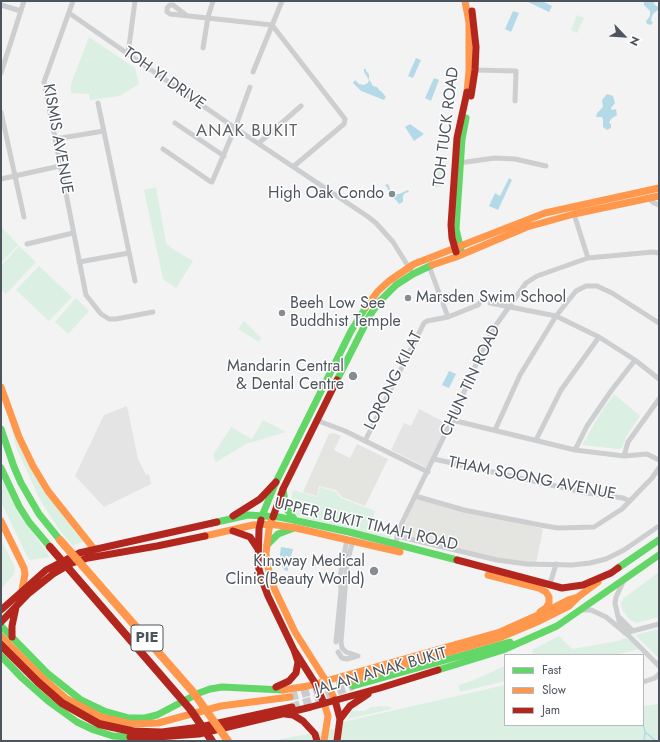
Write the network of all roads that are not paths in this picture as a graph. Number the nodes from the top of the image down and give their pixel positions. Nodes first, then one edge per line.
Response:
1 (24, 1) edge
2 (74, 1) edge
3 (135, 1) edge
4 (213, 1) edge
5 (282, 1) edge
6 (465, 1) edge
7 (470, 1) edge
8 (1, 5) edge
9 (21, 11) junction
10 (70, 13) junction
11 (186, 14) dead end
12 (208, 17) junction
13 (272, 25) junction
14 (203, 48) dead end
15 (128, 54) junction
16 (3, 56) edge
17 (474, 70) junction
18 (253, 72) dead end
19 (1, 73) edge
20 (250, 86) dead end
21 (515, 101) dead end
22 (98, 103) dead end
23 (301, 106) dead end
24 (1, 112) edge
25 (175, 123) dead end
26 (235, 128) junction
27 (104, 131) junction
28 (4, 137) edge
29 (55, 139) junction
30 (259, 143) junction
31 (163, 149) dead end
32 (224, 156) junction
33 (458, 163) junction
34 (60, 166) junction
35 (294, 166) junction
36 (546, 166) dead end
37 (15, 176) junction
38 (1, 179) edge
39 (659, 188) edge
40 (646, 195) junction
41 (659, 196) edge
42 (659, 205) edge
43 (574, 214) junction
44 (24, 217) dead end
45 (73, 233) junction
46 (27, 244) dead end
47 (458, 252) junction
48 (129, 253) junction
49 (659, 253) edge
50 (588, 258) junction
51 (79, 262) junction
52 (429, 266) junction
53 (411, 271) junction
54 (135, 281) dead end
55 (481, 298) dead end
56 (490, 303) dead end
57 (509, 306) junction
58 (153, 312) dead end
59 (556, 316) junction
60 (448, 317) junction
61 (659, 323) edge
62 (599, 337) junction
63 (635, 360) junction
64 (659, 379) edge
65 (1, 387) edge
66 (659, 399) edge
67 (316, 420) junction
68 (452, 420) junction
69 (1, 429) edge
70 (495, 430) junction
71 (536, 440) junction
72 (365, 441) junction
73 (575, 450) junction
74 (624, 456) junction
75 (434, 459) junction
76 (659, 460) edge
77 (1, 468) edge
78 (659, 468) edge
79 (428, 472) junction
80 (276, 482) junction
81 (283, 489) junction
82 (415, 496) junction
83 (630, 501) junction
84 (262, 516) junction
85 (226, 519) junction
86 (272, 520) junction
87 (1, 521) edge
88 (260, 524) junction
89 (295, 524) junction
90 (659, 526) edge
91 (233, 530) junction
92 (351, 536) junction
93 (396, 536) junction
94 (659, 540) edge
95 (267, 545) junction
96 (395, 545) junction
97 (94, 549) junction
98 (258, 549) junction
99 (659, 555) edge
100 (550, 564) junction
101 (556, 564) junction
102 (553, 572) junction
103 (611, 573) junction
104 (625, 578) junction
105 (550, 584) junction
106 (22, 590) junction
107 (578, 597) junction
108 (1, 603) edge
109 (13, 604) junction
110 (1, 610) edge
111 (581, 610) junction
112 (535, 617) junction
113 (566, 619) junction
114 (1, 622) edge
115 (659, 624) edge
116 (1, 626) edge
117 (628, 633) junction
118 (1, 637) edge
119 (12, 637) junction
120 (336, 642) dead end
121 (1, 645) edge
122 (294, 650) junction
123 (25, 651) junction
124 (338, 652) dead end
125 (1, 656) edge
126 (1, 666) edge
127 (659, 666) edge
128 (12, 668) junction
129 (659, 674) edge
130 (22, 678) junction
131 (326, 681) junction
132 (644, 682) edge
133 (316, 684) junction
134 (380, 688) junction
135 (267, 690) junction
136 (290, 697) tunnel mouth
137 (335, 700) junction
138 (324, 703) junction
139 (292, 707) tunnel mouth
140 (285, 714) junction
141 (340, 720) junction
142 (131, 728) junction
143 (321, 739) edge
144 (338, 739) edge
145 (212, 741) edge
146 (228, 741) edge

1 - 9 street
2 - 10 street, KISMIS AVENUE
3 - 15 street
4 - 12 street
5 - 13 street
6 - 33 main road, TOH TUCK ROAD
7 - 17 main road, TOH TUCK ROAD
8 - 9 street
9 - 16 street
10 - 15 street, TOH YI DRIVE
10 - 29 street, KISMIS AVENUE
11 - 12 street
12 - 13 street
12 - 14 street
13 - 18 street
13 - 35 street
15 - 26 street, TOH YI DRIVE
16 - 19 street
17 - 21 street, TOH TUCK ROAD
17 - 33 main road, TOH TUCK ROAD
20 - 26 street
22 - 27 street
23 - 30 street
24 - 28 street
25 - 32 street
26 - 30 street, TOH YI DRIVE
26 - 32 street
27 - 29 street
27 - 48 street
28 - 37 street
29 - 34 street, KISMIS AVENUE
30 - 35 street, TOH YI DRIVE
31 - 32 street
33 - 36 street
33 - 47 main road, TOH TUCK ROAD
34 - 37 street
34 - 45 street, KISMIS AVENUE
35 - 53 street, TOH YI DRIVE
37 - 38 street
37 - 44 street
39 - 40 main road
40 - 41 main road
40 - 42 street
40 - 43 main road
40 - 47 main road
43 - 47 main road
43 - 50 street
45 - 46 street
45 - 51 street, KISMIS AVENUE
47 - 52 main road
47 - 53 main road
48 - 51 street
48 - 54 street
49 - 50 street, CHUN TIN ROAD
50 - 57 street, CHUN TIN ROAD
51 - 58 street, KISMIS AVENUE
52 - 53 main road
52 - 60 street
53 - 67 main road
53 - 80 main road
55 - 60 street, LORONG KILAT
56 - 57 street
57 - 59 street
57 - 68 street, CHUN TIN ROAD
59 - 61 street
59 - 62 street
59 - 70 street
60 - 72 street, LORONG KILAT
62 - 63 street
62 - 71 street
63 - 64 street
63 - 73 street
65 - 97 main road
66 - 74 street
67 - 72 street
67 - 81 main road
68 - 70 street
68 - 75 street, CHUN TIN ROAD
69 - 146 main road, PIE, bridge
70 - 71 street
71 - 73 street
72 - 79 street
73 - 74 street
74 - 76 street
75 - 79 street, CHUN TIN ROAD
75 - 83 street, THAM SOONG AVENUE
77 - 145 main road, PIE, bridge
78 - 83 street
79 - 82 street, CHUN TIN ROAD
80 - 84 main road
80 - 85 main road
81 - 86 main road
81 - 89 main road
82 - 83 street
82 - 93 street, CHUN TIN ROAD
84 - 85 main road, UPPER BUKIT TIMAH ROAD
84 - 86 main road, UPPER BUKIT TIMAH ROAD
84 - 88 main road
85 - 97 main road, UPPER BUKIT TIMAH ROAD
86 - 88 main road, UPPER BUKIT TIMAH ROAD
86 - 89 main road, UPPER BUKIT TIMAH ROAD
86 - 95 main road
87 - 106 main road
88 - 91 main road, UPPER BUKIT TIMAH ROAD
88 - 98 main road
89 - 92 main road, UPPER BUKIT TIMAH ROAD
89 - 95 main road
90 - 101 street
91 - 98 main road
91 - 109 main road, UPPER BUKIT TIMAH ROAD
92 - 96 main road, UPPER BUKIT TIMAH ROAD
92 - 112 main road, UPPER BUKIT TIMAH ROAD
92 - 120 street
92 - 124 street
93 - 96 street, CHUN TIN ROAD
93 - 100 street
94 - 103 main road, UPPER BUKIT TIMAH ROAD
95 - 131 main road
96 - 105 main road, UPPER BUKIT TIMAH ROAD
97 - 106 main road, UPPER BUKIT TIMAH ROAD
98 - 122 main road
99 - 104 main road
100 - 101 street
100 - 102 street
101 - 102 street
102 - 105 street
103 - 105 main road, UPPER BUKIT TIMAH ROAD
103 - 107 main road, JALAN ANAK BUKIT
104 - 111 main road
104 - 117 street
106 - 109 main road, UPPER BUKIT TIMAH ROAD
107 - 112 main road, JALAN ANAK BUKIT
107 - 113 main road, JALAN ANAK BUKIT
108 - 109 main road
109 - 110 main road, UPPER BUKIT TIMAH ROAD
109 - 114 main road, UPPER BUKIT TIMAH ROAD
109 - 119 main road
111 - 113 main road
111 - 117 street
112 - 131 main road, JALAN ANAK BUKIT
113 - 134 main road, JALAN ANAK BUKIT
115 - 117 street
116 - 119 main road, JALAN ANAK BUKIT
117 - 127 street
118 - 142 main road, bridge
119 - 123 main road, JALAN ANAK BUKIT
121 - 142 main road, bridge
122 - 133 main road
122 - 135 main road
123 - 128 main road
123 - 135 main road, JALAN ANAK BUKIT
125 - 128 main road, JALAN ANAK BUKIT
126 - 130 main road
128 - 130 main road, JALAN ANAK BUKIT
129 - 132 street
130 - 140 main road, JALAN ANAK BUKIT
131 - 133 main road, JALAN ANAK BUKIT
131 - 137 main road
133 - 135 main road, JALAN ANAK BUKIT
133 - 138 main road
134 - 137 main road, JALAN ANAK BUKIT
134 - 141 main road
136 - 142 main road
137 - 138 main road, JALAN ANAK BUKIT
137 - 141 main road
138 - 140 main road, JALAN ANAK BUKIT
138 - 143 main road
139 - 142 main road
140 - 143 main road
141 - 144 main road

